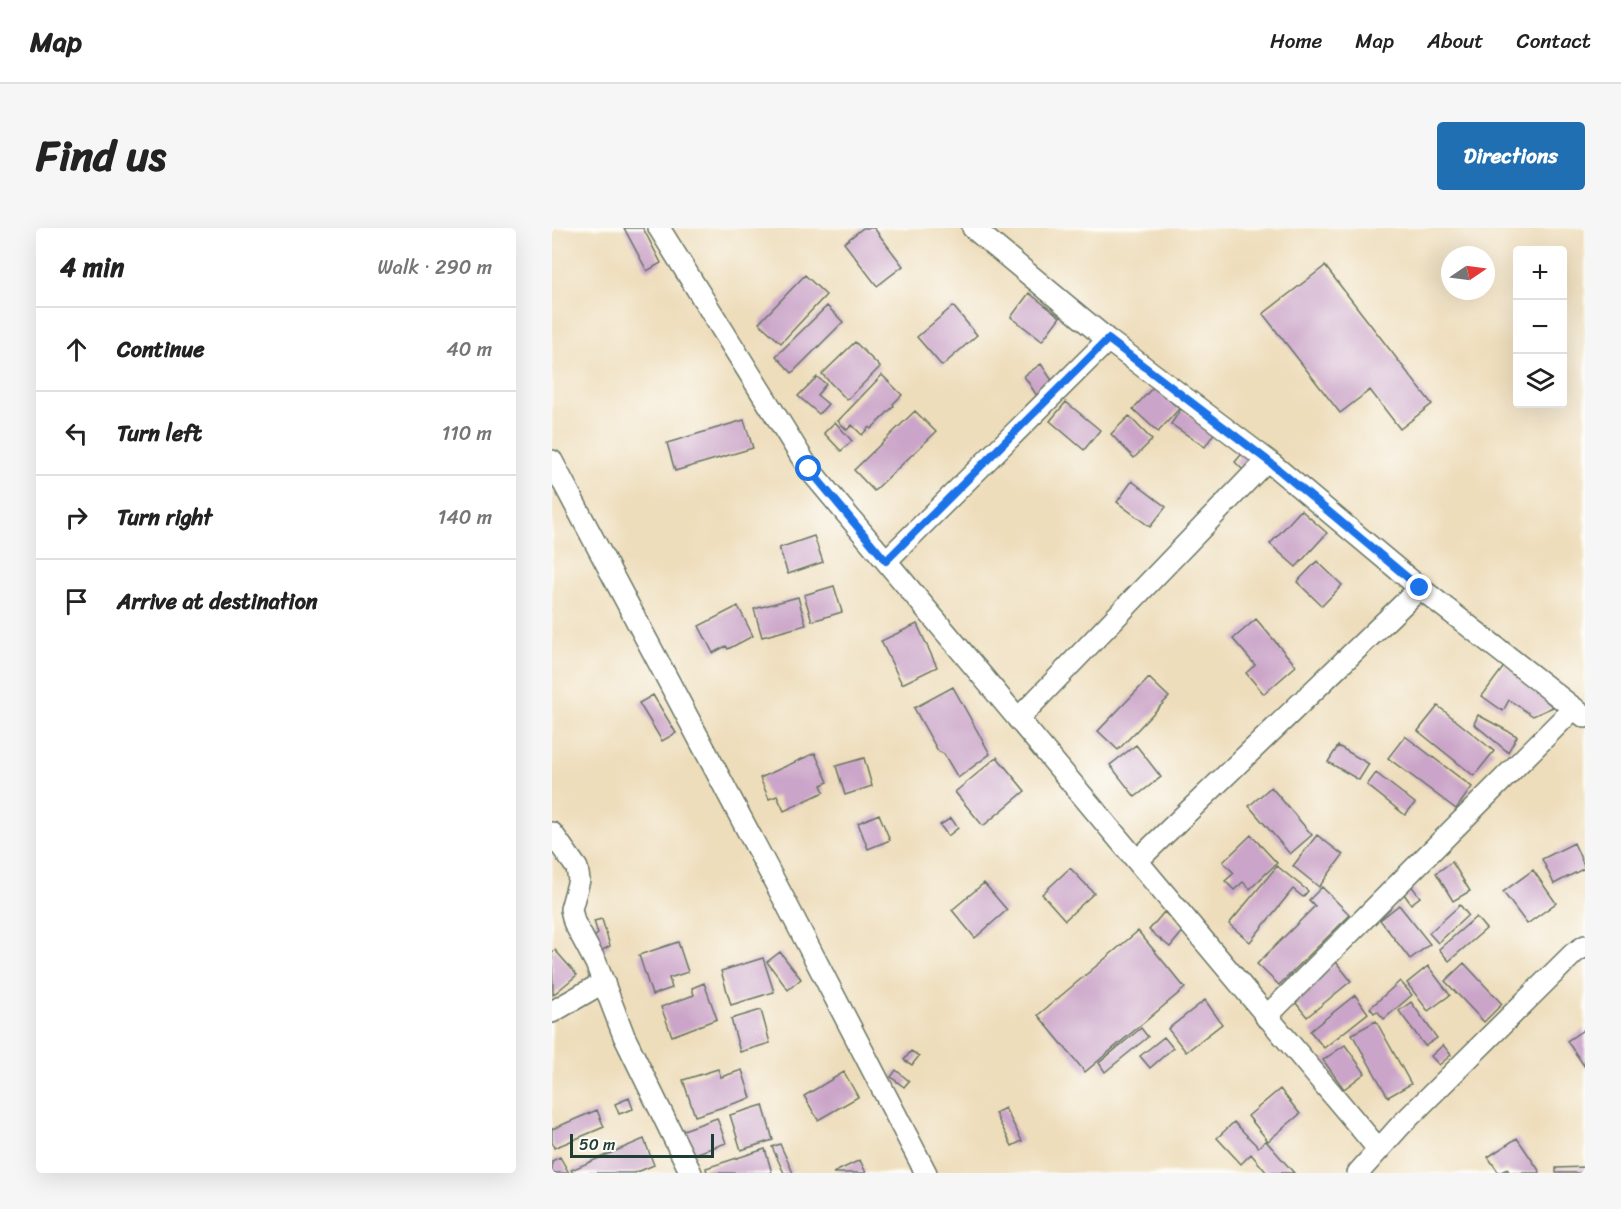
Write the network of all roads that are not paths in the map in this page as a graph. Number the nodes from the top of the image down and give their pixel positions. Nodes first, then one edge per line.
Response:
1 (659, 228) edge
2 (973, 228) edge
3 (1108, 339) junction
4 (1267, 460) junction
5 (552, 461) edge
6 (886, 561) junction
7 (1420, 588) junction
8 (1579, 712) edge
9 (1018, 719) junction
10 (552, 833) edge
11 (1137, 861) junction
12 (1585, 946) edge
13 (604, 982) junction
14 (552, 1012) edge
15 (1266, 1017) junction
16 (1378, 1150) junction
17 (691, 1173) edge
18 (926, 1173) edge
19 (1358, 1173) edge

1 - 6 street
2 - 3 street
3 - 4 street
3 - 6 street
4 - 7 street
4 - 9 street
5 - 18 street
6 - 9 street
7 - 8 street
7 - 11 street
8 - 15 street
9 - 11 street
10 - 13 street
11 - 15 street
12 - 16 street
13 - 14 street
13 - 17 street
15 - 16 street
16 - 19 street

